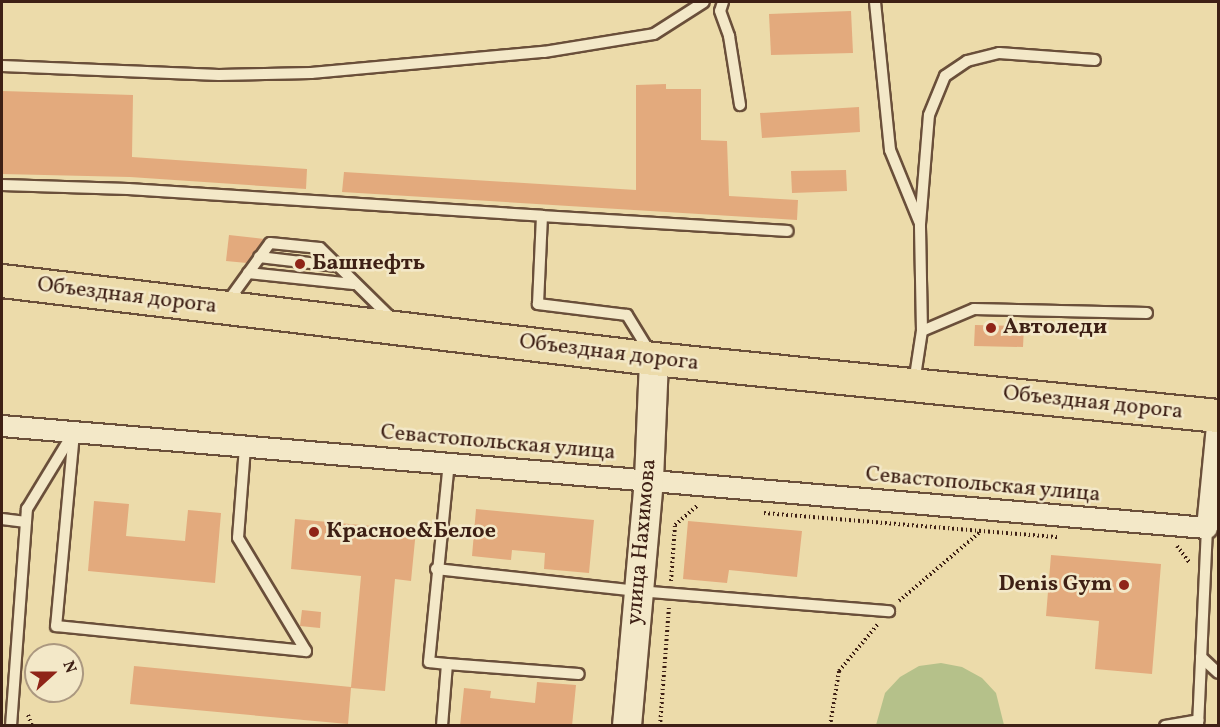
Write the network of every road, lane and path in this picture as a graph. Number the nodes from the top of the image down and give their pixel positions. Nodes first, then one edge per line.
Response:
1 (705, 2) edge
2 (723, 2) edge
3 (875, 2) edge
4 (1095, 60) dead end
5 (2, 66) edge
6 (740, 105) dead end
7 (2, 185) edge
8 (542, 216) junction
9 (920, 224) junction
10 (788, 231) dead end
11 (259, 257) junction
12 (336, 266) junction
13 (248, 273) junction
14 (2, 281) edge
15 (353, 284) junction
16 (223, 308) junction
17 (1147, 313) dead end
18 (404, 329) junction
19 (922, 332) junction
20 (654, 359) junction
21 (914, 387) junction
22 (1218, 407) edge
23 (1218, 416) edge
24 (2, 426) edge
25 (74, 433) junction
26 (245, 447) junction
27 (449, 463) junction
28 (649, 480) junction
29 (707, 507) dead end
30 (755, 512) dead end
31 (2, 519) edge
32 (26, 522) junction
33 (1207, 528) junction
34 (1062, 538) dead end
35 (1168, 545) dead end
36 (1192, 564) dead end
37 (436, 569) junction
38 (1207, 579) junction
39 (1218, 581) edge
40 (638, 591) junction
41 (670, 594) junction
42 (889, 611) dead end
43 (1201, 657) junction
44 (447, 664) junction
45 (1218, 673) edge
46 (579, 674) dead end
47 (1198, 723) edge
48 (11, 726) edge
49 (442, 726) edge
50 (627, 726) edge
51 (660, 726) edge
52 (1165, 726) edge

1 - 5 lane
2 - 6 lane
3 - 9 lane
4 - 9 lane
7 - 8 lane
8 - 10 lane
8 - 20 lane
9 - 19 lane
11 - 12 lane
11 - 12 lane
11 - 13 lane
12 - 15 lane
13 - 15 lane
13 - 16 lane
14 - 16 main road, Объездная дорога
15 - 18 lane
16 - 18 main road, Объездная дорога
17 - 19 lane
18 - 20 main road, Объездная дорога
19 - 21 lane
20 - 21 main road, Объездная дорога
20 - 28 street, улица Нахимова
21 - 23 main road, Объездная дорога
22 - 23 street
23 - 33 street
24 - 25 street, Севастопольская улица
25 - 26 street, Севастопольская улица
25 - 26 lane
25 - 32 lane
26 - 27 street, Севастопольская улица
27 - 28 street, Севастопольская улица
27 - 37 lane
28 - 33 street, Севастопольская улица
28 - 40 street, улица Нахимова
29 - 41 path
30 - 34 path
31 - 32 lane
32 - 48 lane
33 - 38 lane
35 - 36 path
37 - 40 lane
37 - 44 lane
38 - 39 lane
38 - 43 lane
40 - 41 lane
40 - 50 street, улица Нахимова
41 - 42 lane
41 - 51 path
43 - 45 lane
43 - 47 lane
44 - 46 lane
44 - 49 lane
47 - 52 lane

